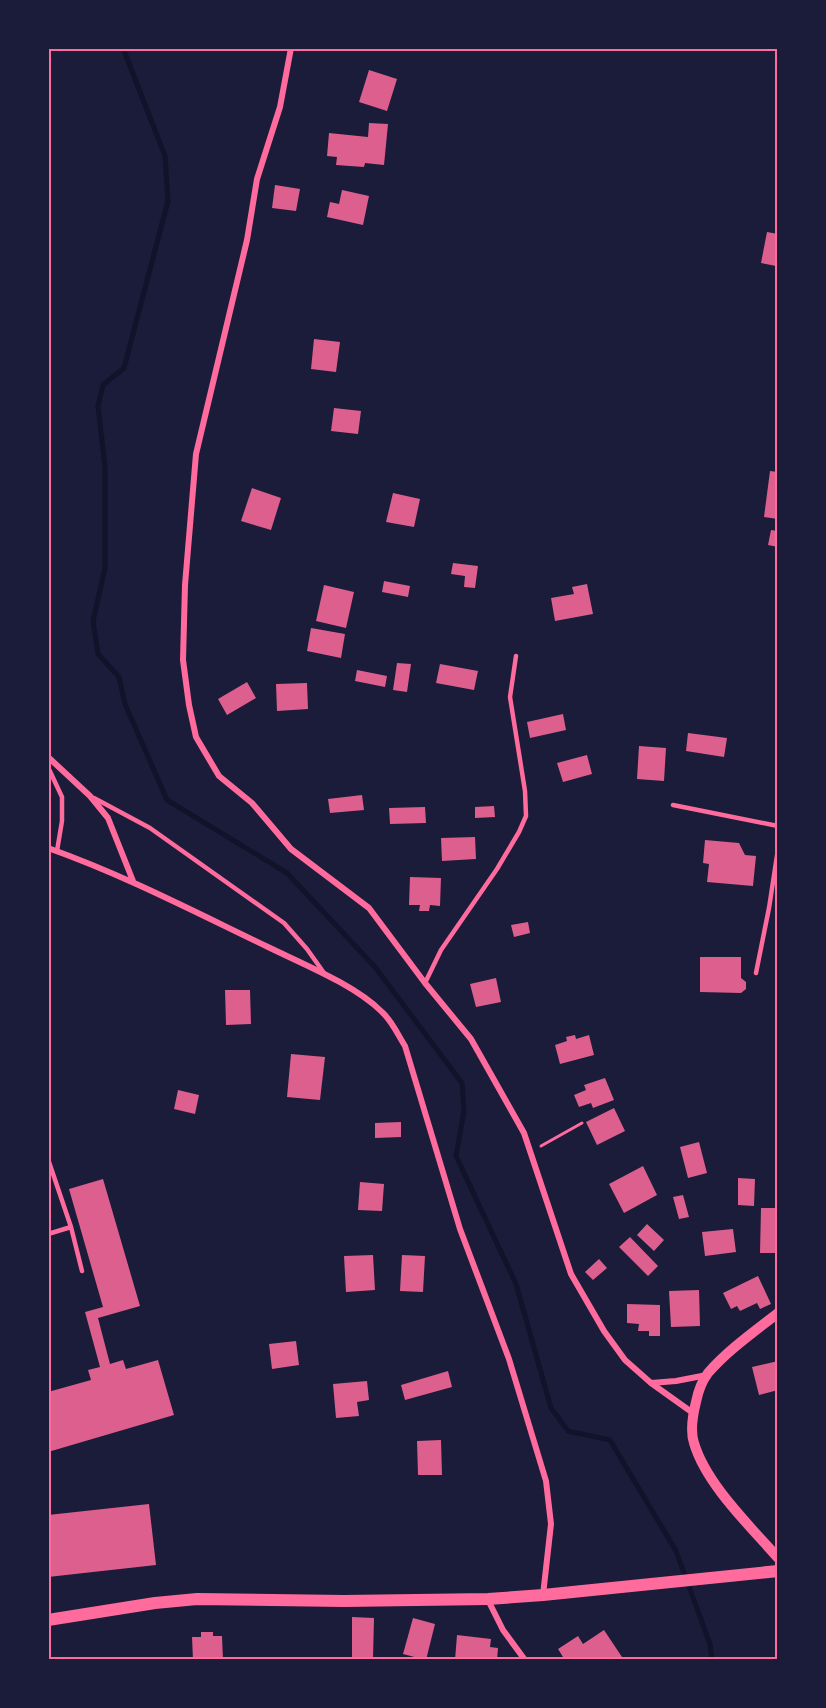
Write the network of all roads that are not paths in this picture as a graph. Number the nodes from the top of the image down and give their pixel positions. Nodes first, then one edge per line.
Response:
1 (291, 48) edge
2 (516, 656) dead end
3 (48, 757) edge
4 (48, 767) edge
5 (90, 796) junction
6 (673, 805) dead end
7 (778, 826) edge
8 (48, 848) edge
9 (778, 849) edge
10 (57, 851) junction
11 (133, 882) junction
12 (756, 974) dead end
13 (325, 975) junction
14 (425, 983) junction
15 (48, 1160) edge
16 (71, 1227) junction
17 (48, 1234) edge
18 (82, 1271) dead end
19 (778, 1313) edge
20 (706, 1375) junction
21 (651, 1383) junction
22 (693, 1413) junction
23 (778, 1557) edge
24 (778, 1571) edge
25 (543, 1595) junction
26 (488, 1599) junction
27 (48, 1620) edge
28 (525, 1660) edge

1 - 14 street
2 - 14 lane
3 - 5 street
4 - 10 lane
5 - 11 street
5 - 13 lane
6 - 7 lane
8 - 10 street
9 - 12 lane
10 - 11 street
11 - 13 street
13 - 25 street
14 - 21 street
15 - 16 lane
16 - 17 lane
16 - 18 lane
19 - 20 street
20 - 21 street
20 - 22 street
21 - 22 street
22 - 23 street
24 - 25 main road
25 - 26 main road
26 - 27 main road
26 - 28 street

